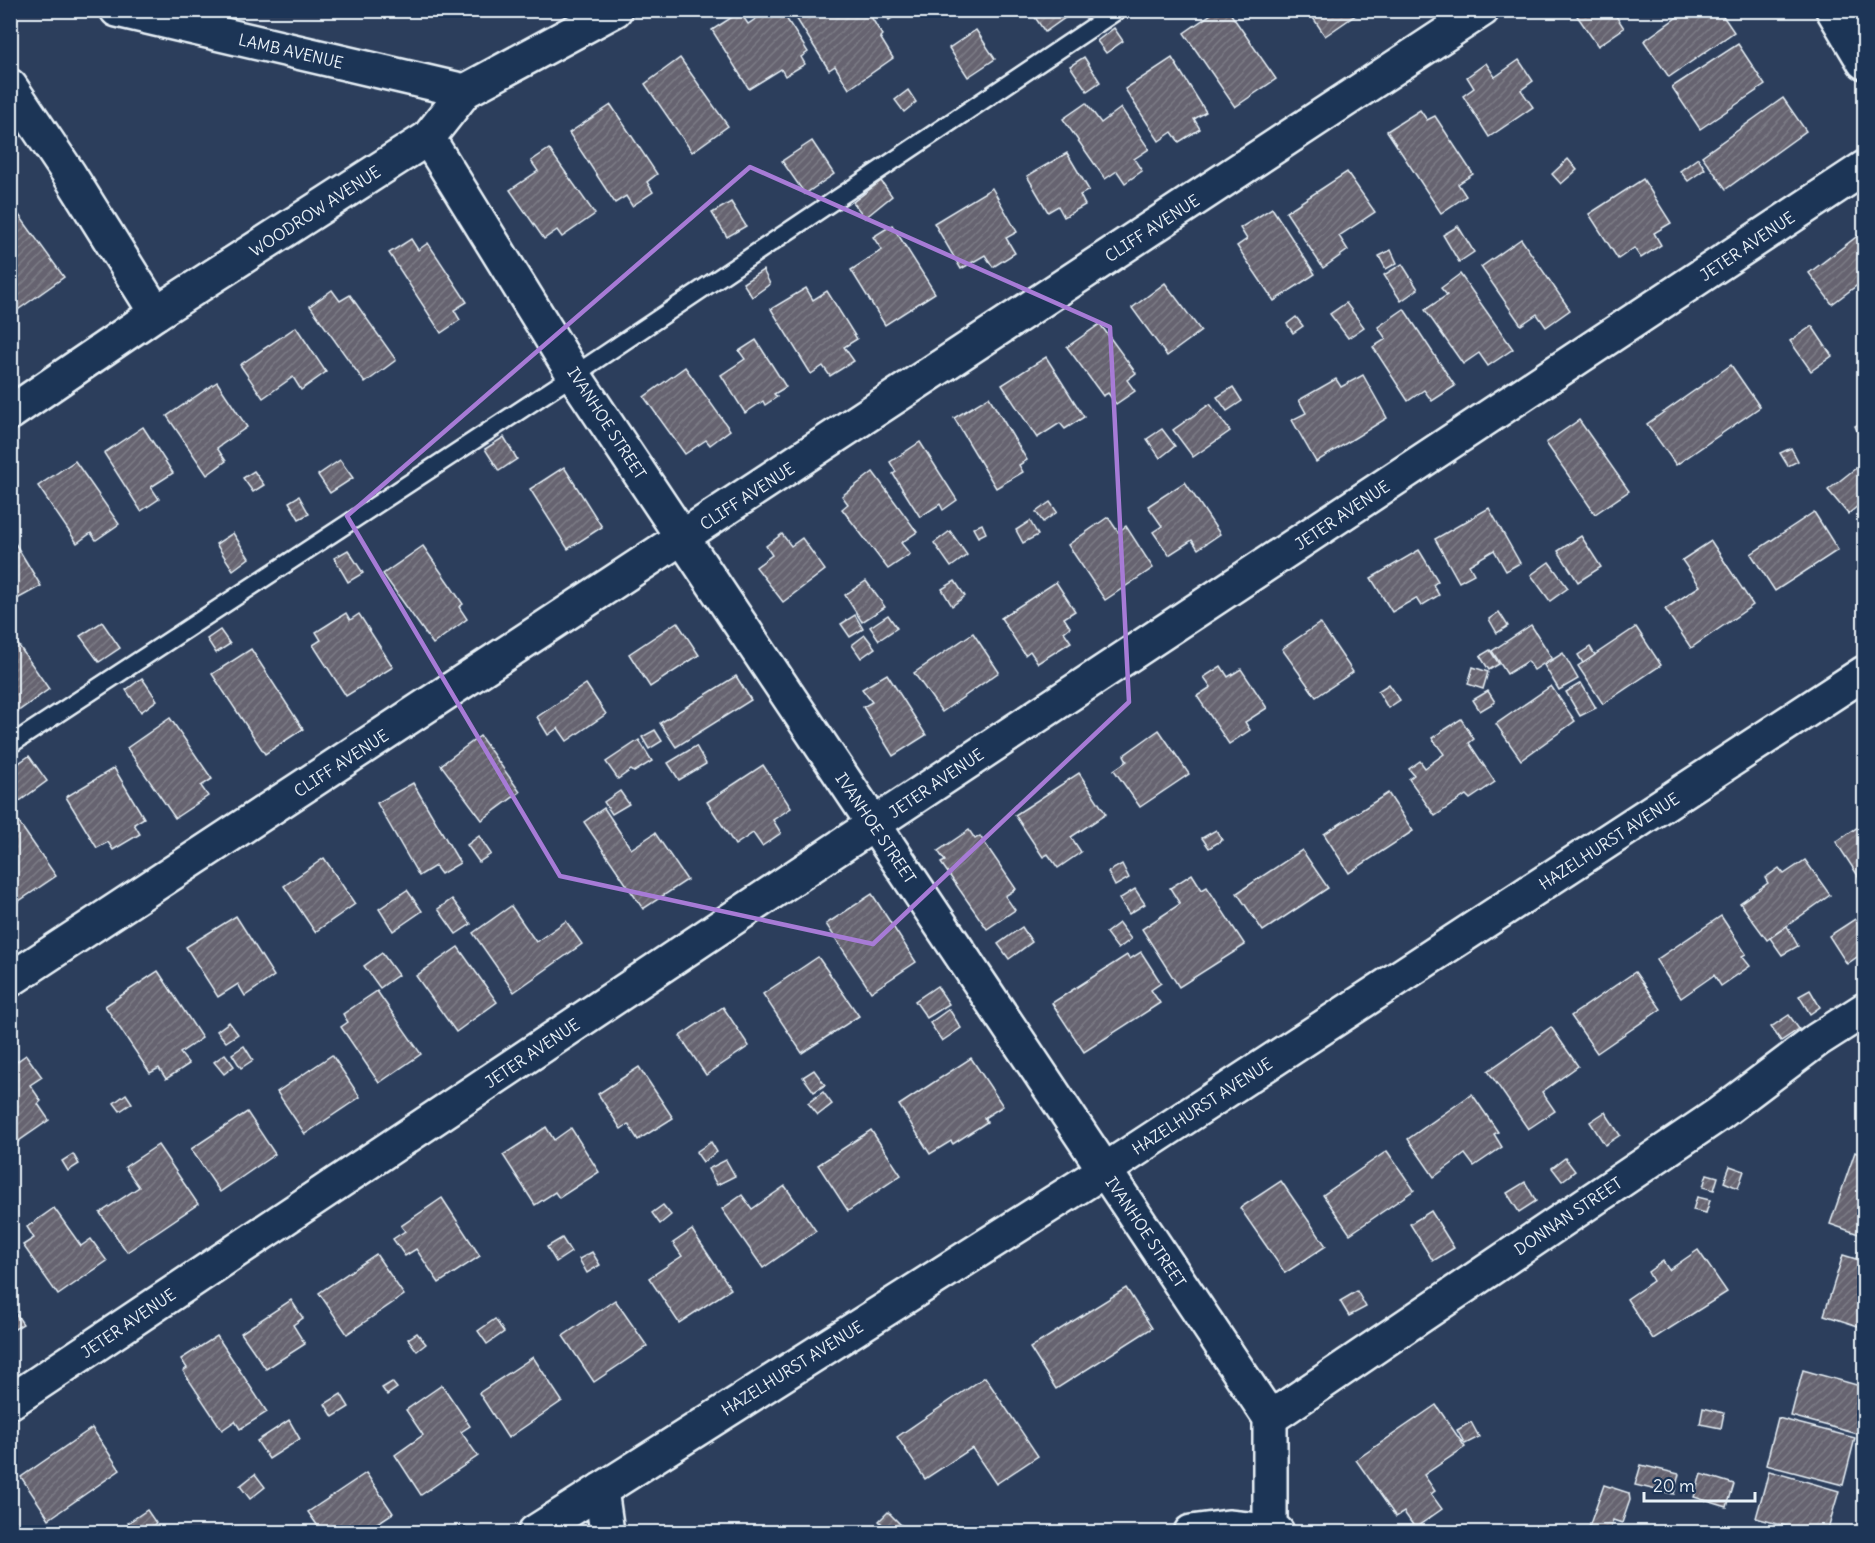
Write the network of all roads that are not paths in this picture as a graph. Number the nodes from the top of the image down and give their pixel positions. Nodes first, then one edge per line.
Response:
1 (117, 10) edge
2 (615, 10) edge
3 (1118, 10) edge
4 (1482, 10) edge
5 (1833, 10) edge
6 (1864, 62) edge
7 (10, 86) edge
8 (465, 91) junction
9 (428, 138) junction
10 (1864, 168) edge
11 (156, 314) junction
12 (574, 375) junction
13 (10, 413) edge
14 (683, 538) junction
15 (1864, 673) edge
16 (10, 746) edge
17 (874, 824) junction
18 (10, 980) edge
19 (1864, 1010) edge
20 (1105, 1170) junction
21 (10, 1402) edge
22 (1270, 1418) junction
23 (601, 1490) junction
24 (1261, 1531) edge
25 (535, 1533) edge
26 (607, 1533) edge
27 (1191, 1533) edge

1 - 8 street, LAMB AVENUE
2 - 8 street, WOODROW AVENUE
3 - 12 lane
4 - 14 street, CLIFF AVENUE
5 - 6 street
7 - 11 street
8 - 9 street, WOODROW AVENUE
9 - 11 street, WOODROW AVENUE
9 - 12 street, IVANHOE STREET
10 - 17 street, JETER AVENUE
11 - 13 street, WOODROW AVENUE
12 - 14 street, IVANHOE STREET
12 - 16 lane
14 - 17 street, IVANHOE STREET
14 - 18 street, CLIFF AVENUE
15 - 20 street, HAZELHURST AVENUE
17 - 20 street, IVANHOE STREET
17 - 21 street, JETER AVENUE
19 - 22 street, DONNAN STREET
20 - 22 street, IVANHOE STREET
20 - 23 street, HAZELHURST AVENUE
22 - 24 street
23 - 25 street, HAZELHURST AVENUE
23 - 26 street
24 - 27 street

